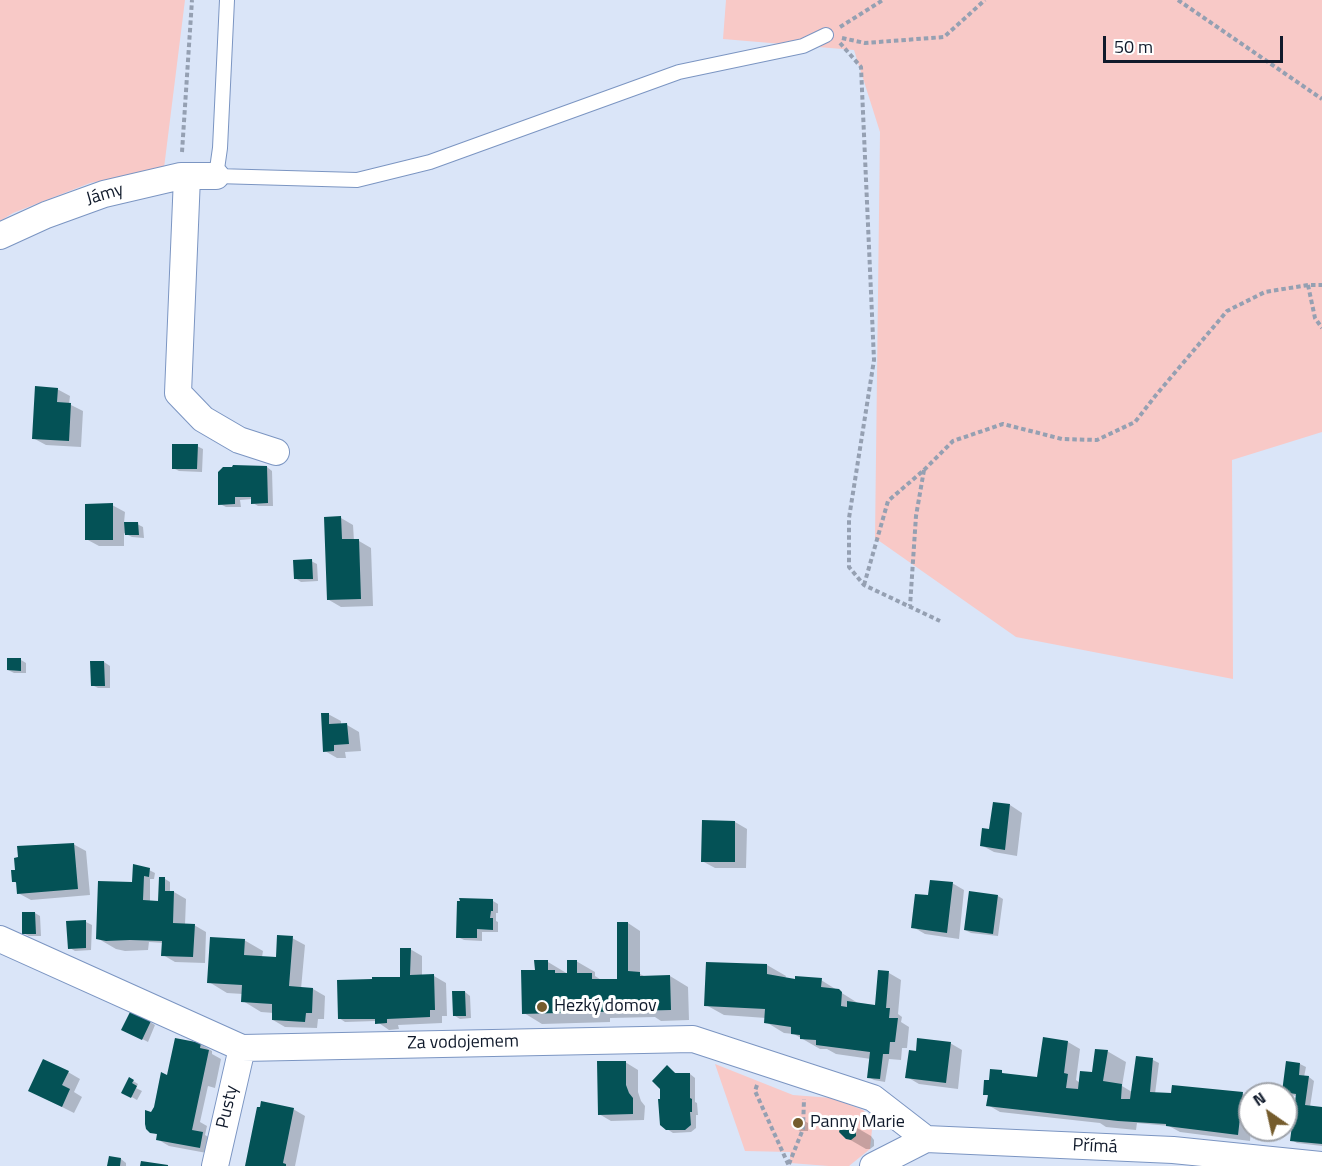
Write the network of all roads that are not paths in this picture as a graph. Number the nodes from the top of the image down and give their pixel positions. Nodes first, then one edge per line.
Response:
1 (227, 0) edge
2 (826, 35) road end
3 (184, 176) junction
4 (216, 176) junction
5 (0, 236) edge
6 (276, 452) dead end
7 (0, 939) edge
8 (242, 1048) junction
9 (926, 1139) junction
10 (1173, 1158) edge
11 (1322, 1165) edge
12 (215, 1166) edge
13 (873, 1166) edge

1 - 4 lane
2 - 4 lane
3 - 4 street, Jámy
3 - 5 street, Jámy
3 - 6 street
7 - 8 street, Za vodojemem
8 - 9 street, Za vodojemem
8 - 12 street, Pusty
9 - 10 street, Přímá
9 - 13 street, Přímá
10 - 11 street, Přímá

